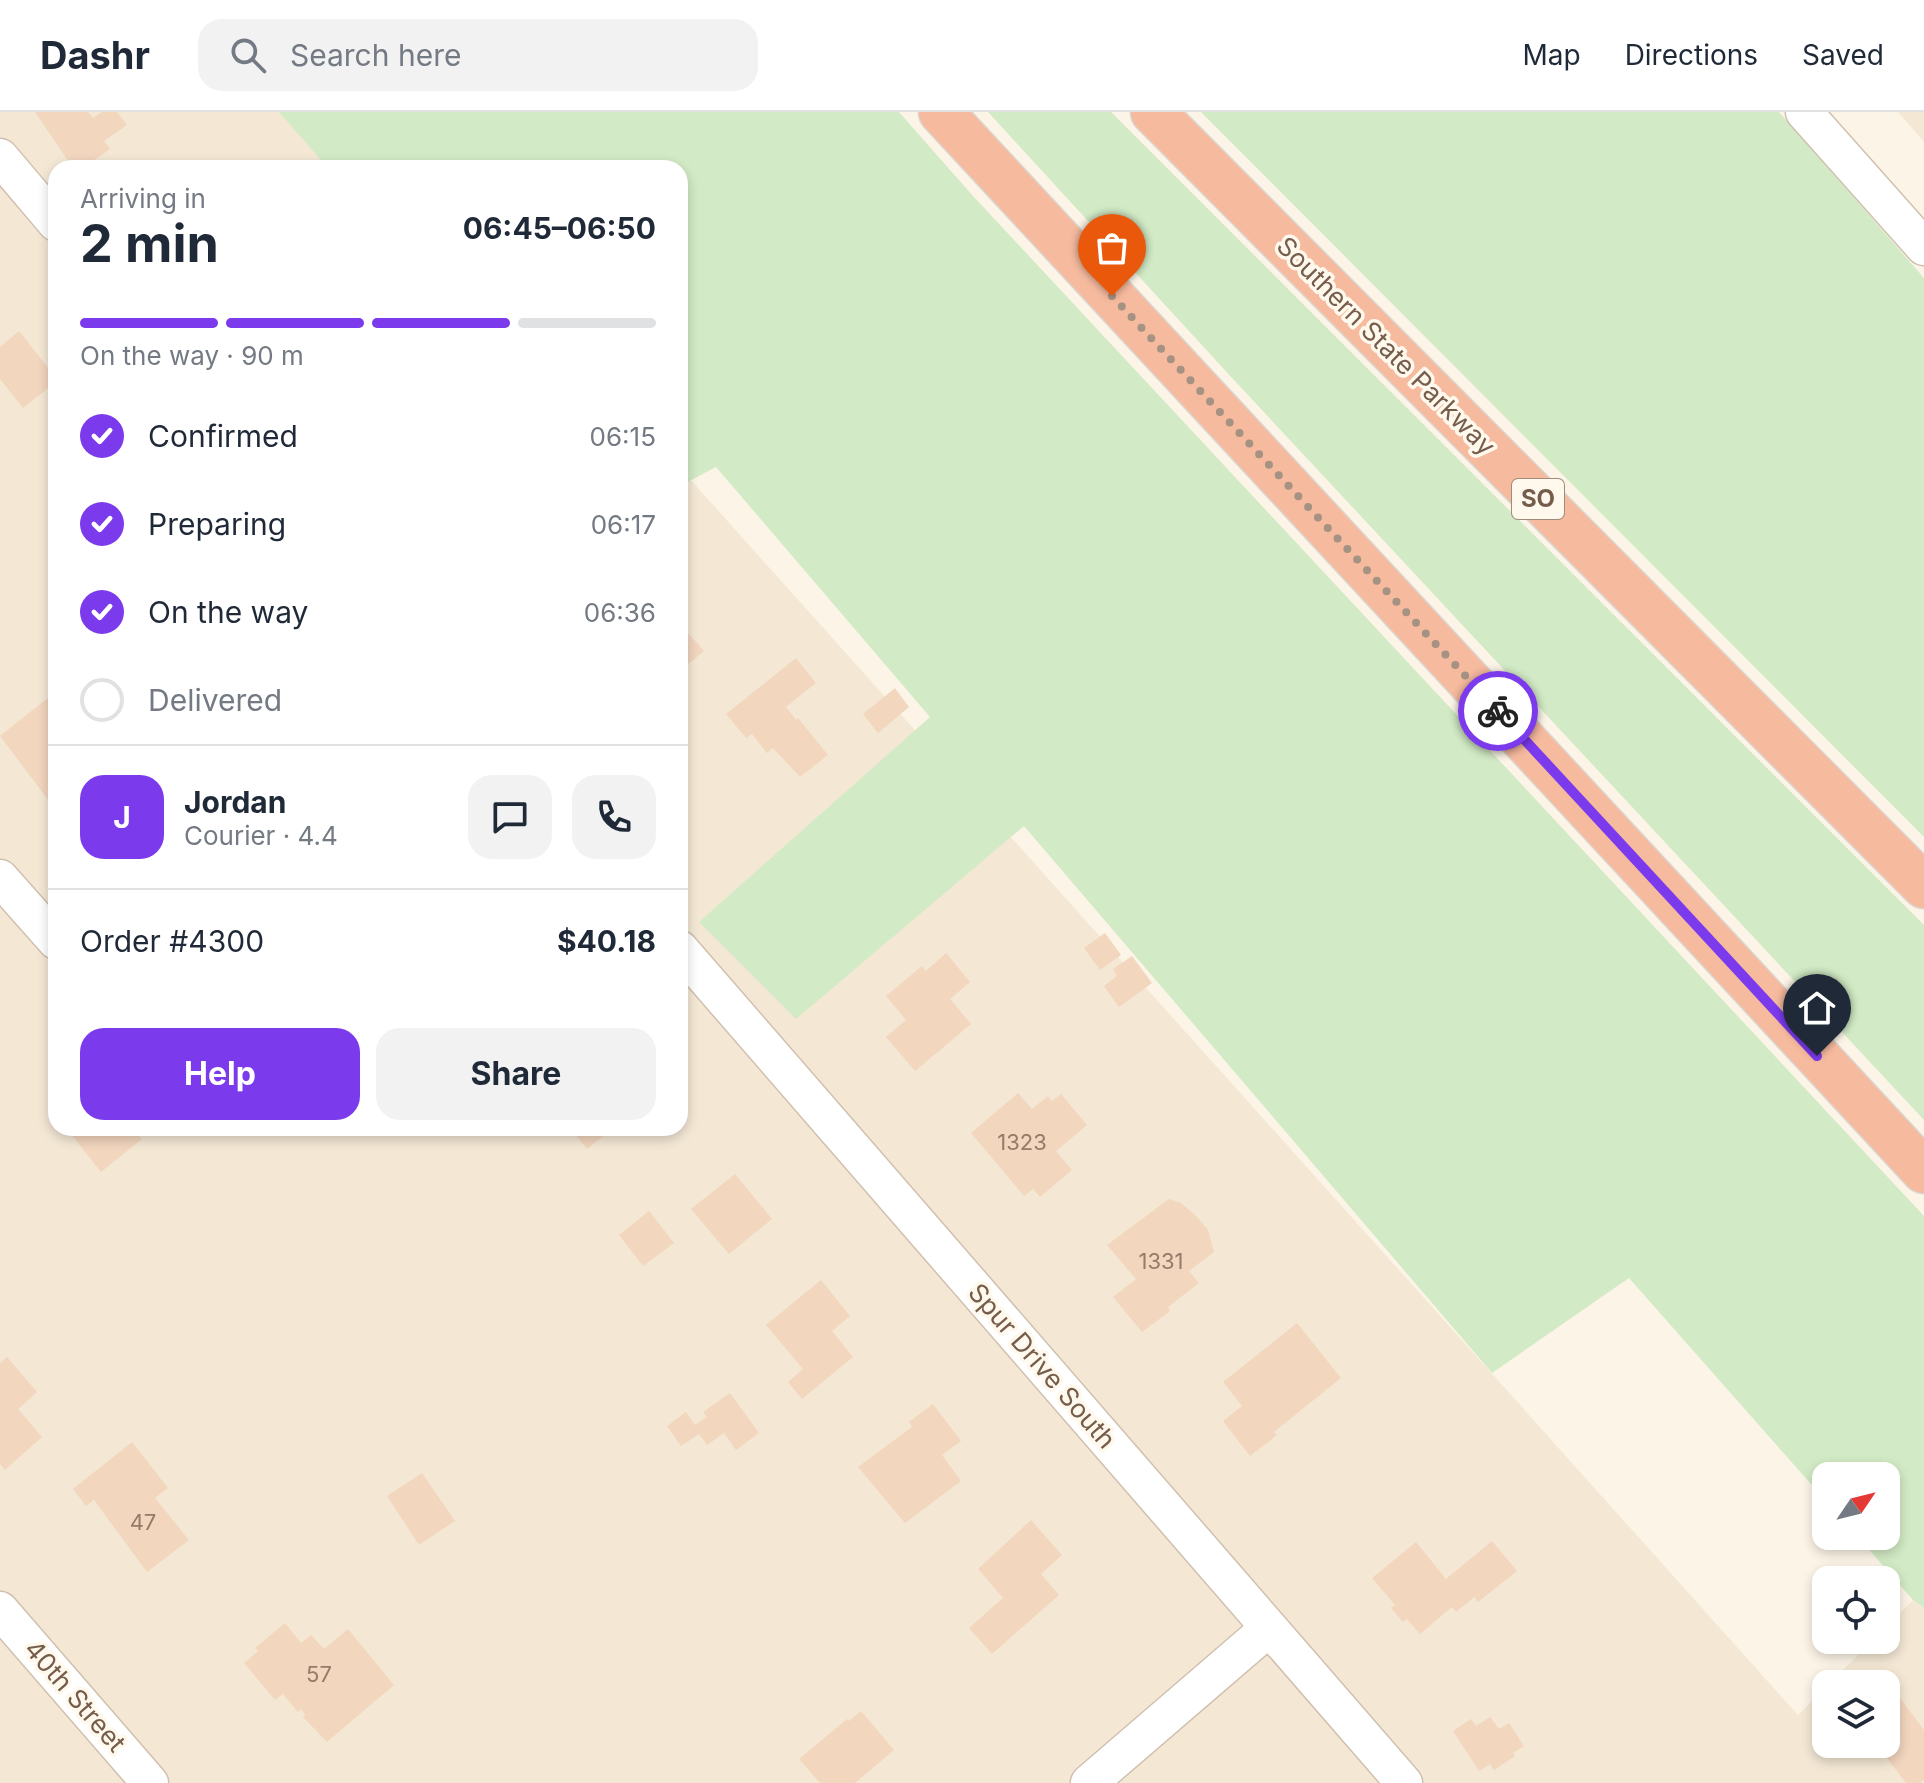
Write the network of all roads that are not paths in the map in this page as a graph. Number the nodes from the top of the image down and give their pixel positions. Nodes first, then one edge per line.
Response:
1 (941, 112) edge
2 (1153, 112) edge
3 (1804, 112) edge
4 (0, 157) edge
5 (48, 214) edge
6 (1924, 247) edge
7 (0, 878) edge
8 (1924, 886) edge
9 (48, 932) edge
10 (688, 958) edge
11 (1924, 1171) edge
12 (0, 1610) edge
13 (1269, 1628) junction
14 (150, 1783) edge
15 (1089, 1783) edge
16 (1404, 1783) edge

1 - 11 highway
2 - 8 highway, Southern State Parkway / SO
3 - 6 street
4 - 5 street
7 - 9 street
10 - 13 street, Spur Drive South
12 - 14 street, 40th Street
13 - 15 street
13 - 16 street, Spur Drive South

